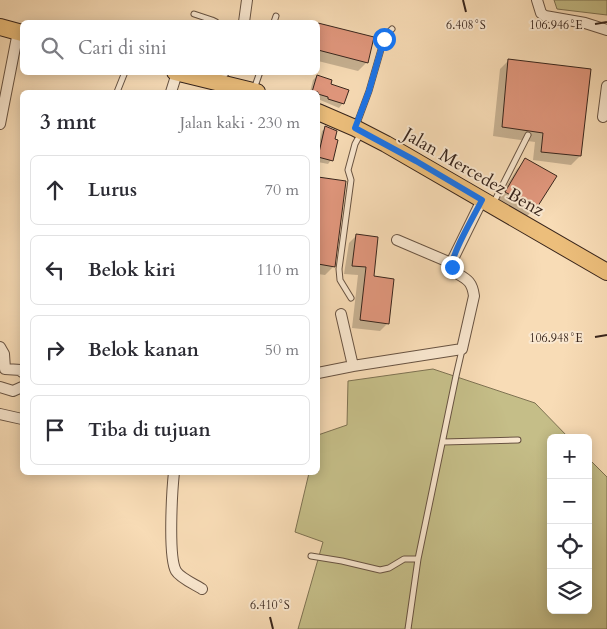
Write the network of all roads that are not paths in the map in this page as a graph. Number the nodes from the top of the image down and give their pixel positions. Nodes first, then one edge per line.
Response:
1 (247, 0) edge
2 (537, 0) edge
3 (194, 14) dead end
4 (276, 16) dead end
5 (212, 20) edge
6 (244, 20) edge
7 (275, 20) edge
8 (0, 27) edge
9 (392, 29) dead end
10 (607, 30) edge
11 (20, 33) edge
12 (124, 75) edge
13 (176, 75) edge
14 (194, 75) edge
15 (259, 75) edge
16 (212, 77) edge
17 (607, 86) edge
18 (118, 90) edge
19 (172, 90) edge
20 (249, 90) edge
21 (256, 90) edge
22 (320, 113) edge
23 (603, 117) dead end
24 (0, 124) edge
25 (358, 129) junction
26 (528, 135) dead end
27 (488, 202) junction
28 (397, 240) dead end
29 (451, 263) junction
30 (607, 272) edge
31 (351, 298) dead end
32 (341, 314) dead end
33 (0, 348) edge
34 (462, 349) junction
35 (353, 366) junction
36 (20, 370) edge
37 (320, 373) edge
38 (0, 387) edge
39 (20, 388) edge
40 (0, 414) edge
41 (20, 419) edge
42 (518, 440) dead end
43 (442, 442) junction
44 (174, 475) edge
45 (311, 556) dead end
46 (418, 559) junction
47 (202, 589) dead end
48 (408, 629) edge

1 - 6 street
2 - 10 street
3 - 5 lane
4 - 7 lane
8 - 11 main road
9 - 25 lane
11 - 24 street
12 - 18 lane
13 - 19 street
14 - 16 main road
15 - 21 lane
16 - 20 main road
17 - 23 street
22 - 25 main road, Jalan Mercedez Benz
25 - 27 main road, Jalan Mercedez Benz
25 - 31 lane
26 - 27 lane
27 - 29 street
27 - 30 main road, Jalan Mercedez Benz
28 - 29 street
29 - 34 street
32 - 35 street
33 - 36 street
34 - 35 street
34 - 43 lane
35 - 37 street
38 - 39 street
40 - 41 street
42 - 43 lane
43 - 46 lane
44 - 47 street
45 - 46 lane
46 - 48 lane

